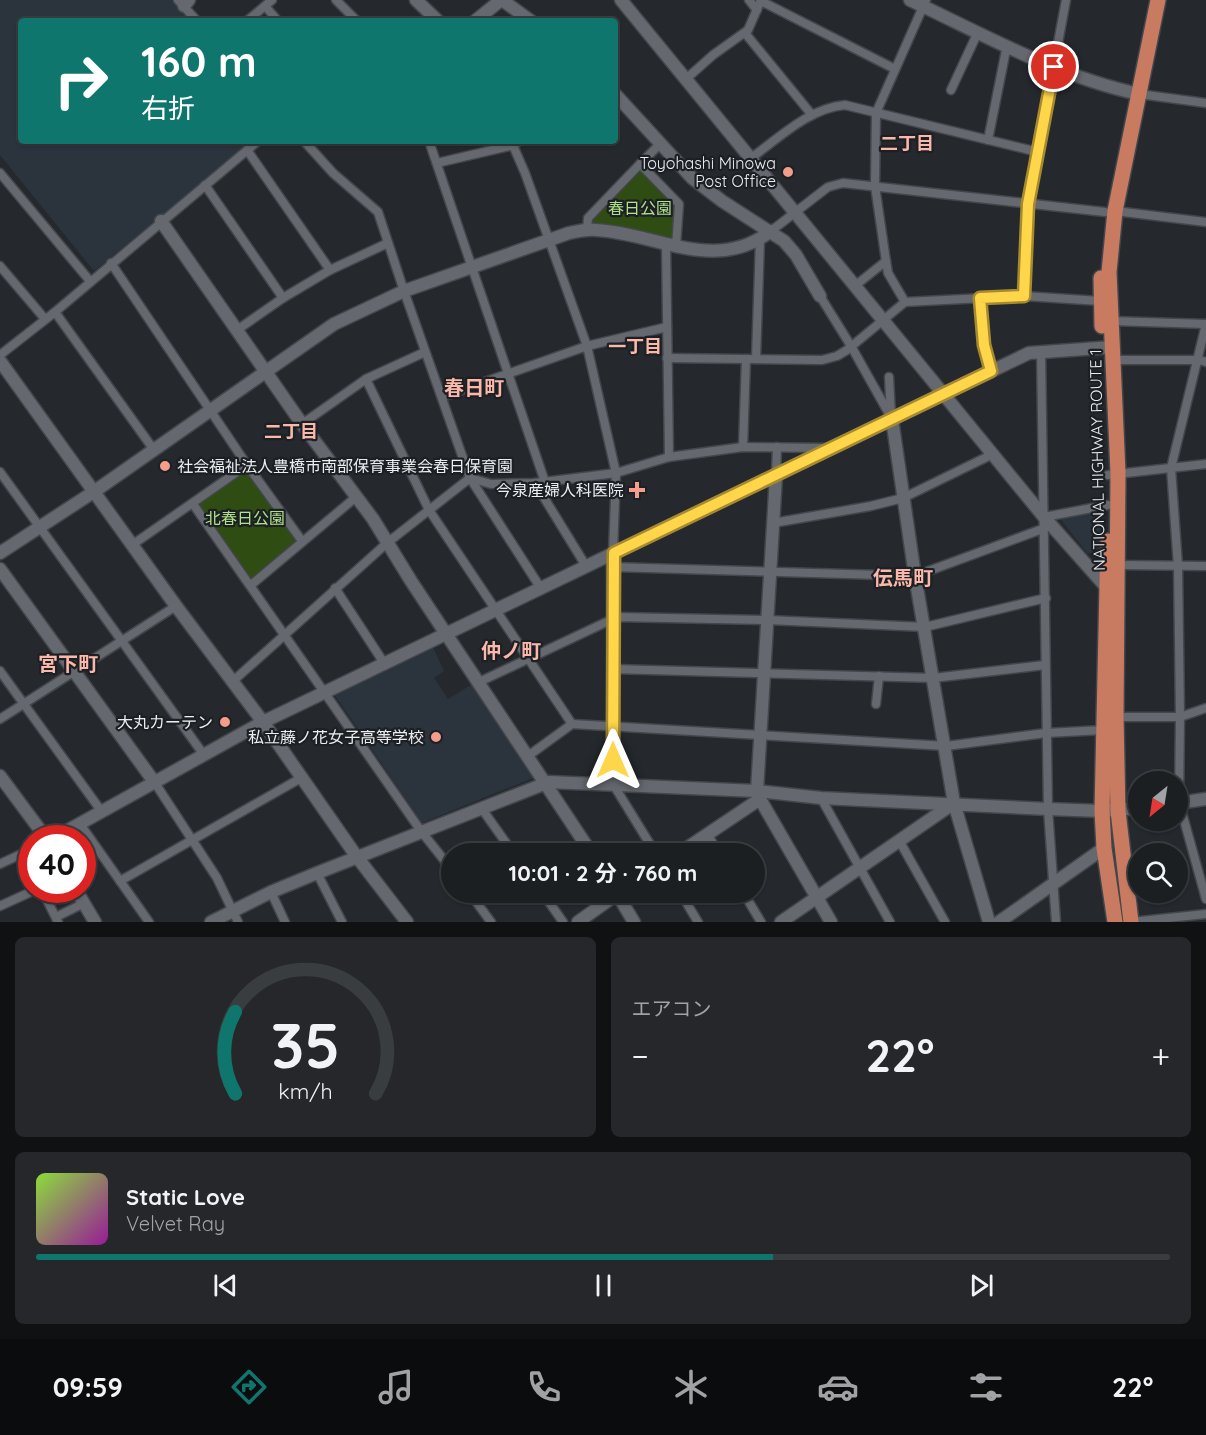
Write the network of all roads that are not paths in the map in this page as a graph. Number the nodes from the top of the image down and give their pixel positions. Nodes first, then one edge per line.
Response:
1 (336, 0) edge
2 (416, 0) edge
3 (501, 0) edge
4 (621, 0) edge
5 (749, 0) edge
6 (761, 0) edge
7 (910, 0) edge
8 (1066, 0) edge
9 (1156, 0) edge
10 (184, 2) edge
11 (268, 3) edge
12 (926, 3) edge
13 (757, 10) junction
14 (195, 18) edge
15 (251, 18) edge
16 (276, 18) edge
17 (354, 18) edge
18 (435, 18) edge
19 (479, 18) edge
20 (527, 18) edge
21 (978, 32) junction
22 (745, 33) junction
23 (1006, 45) junction
24 (1054, 67) junction
25 (895, 69) junction
26 (686, 79) junction
27 (951, 90) dead end
28 (1135, 93) junction
29 (618, 97) edge
30 (1206, 103) edge
31 (876, 113) junction
32 (812, 115) junction
33 (988, 140) junction
34 (254, 144) edge
35 (307, 144) edge
36 (430, 144) edge
37 (507, 144) edge
38 (516, 144) edge
39 (660, 144) junction
40 (247, 150) junction
41 (1038, 152) junction
42 (751, 158) junction
43 (436, 163) junction
44 (640, 164) junction
45 (0, 173) edge
46 (205, 184) junction
47 (875, 186) junction
48 (1028, 204) junction
49 (1110, 211) junction
50 (796, 212) junction
51 (161, 221) junction
52 (1206, 222) edge
53 (586, 230) junction
54 (771, 231) junction
55 (548, 238) junction
56 (760, 240) junction
57 (388, 243) junction
58 (671, 244) junction
59 (886, 261) junction
60 (111, 263) junction
61 (0, 266) edge
62 (472, 266) junction
63 (330, 270) junction
64 (90, 281) junction
65 (856, 285) junction
66 (404, 291) junction
67 (820, 296) joint
68 (1024, 296) junction
69 (283, 298) junction
70 (980, 298) junction
71 (1100, 301) junction
72 (905, 302) junction
73 (55, 312) junction
74 (884, 318) junction
75 (45, 319) junction
76 (1112, 321) junction
77 (1206, 324) edge
78 (667, 327) junction
79 (237, 330) junction
80 (587, 346) junction
81 (851, 346) junction
82 (1041, 351) junction
83 (1110, 351) junction
84 (425, 352) junction
85 (0, 355) edge
86 (667, 358) junction
87 (751, 359) junction
88 (0, 361) edge
89 (1202, 361) edge
90 (266, 371) junction
91 (991, 371) junction
92 (508, 374) junction
93 (889, 377) dead end
94 (366, 379) junction
95 (944, 394) junction
96 (442, 397) junction
97 (211, 411) junction
98 (892, 419) junction
99 (302, 424) junction
100 (743, 447) junction
101 (777, 447) junction
102 (830, 448) junction
103 (154, 450) junction
104 (993, 454) junction
105 (669, 457) junction
106 (1206, 464) edge
107 (247, 465) junction
108 (1171, 468) junction
109 (0, 472) edge
110 (616, 473) junction
111 (1113, 474) junction
112 (776, 476) junction
113 (470, 478) junction
114 (545, 482) junction
115 (535, 483) junction
116 (95, 491) junction
117 (356, 497) junction
118 (903, 498) junction
119 (193, 504) junction
120 (1108, 506) junction
121 (429, 510) junction
122 (773, 523) junction
123 (1045, 523) junction
124 (40, 527) junction
125 (302, 541) junction
126 (387, 543) junction
127 (132, 545) junction
128 (0, 553) edge
129 (614, 553) junction
130 (1118, 565) junction
131 (586, 566) junction
132 (1178, 566) junction
133 (1206, 566) edge
134 (613, 567) junction
135 (0, 569) edge
136 (771, 571) junction
137 (915, 576) junction
138 (251, 585) junction
139 (540, 587) junction
140 (335, 588) junction
141 (1112, 591) junction
142 (1046, 598) junction
143 (176, 606) junction
144 (496, 609) junction
145 (613, 618) junction
146 (768, 620) junction
147 (925, 627) junction
148 (447, 633) junction
149 (285, 634) junction
150 (122, 641) junction
151 (529, 658) junction
152 (384, 663) junction
153 (1045, 665) junction
154 (613, 669) junction
155 (0, 671) edge
156 (74, 671) junction
157 (764, 672) junction
158 (879, 676) junction
159 (933, 678) junction
160 (232, 682) junction
161 (479, 682) junction
162 (326, 692) junction
163 (23, 704) junction
164 (876, 704) dead end
165 (1206, 708) edge
166 (1116, 717) junction
167 (1180, 717) junction
168 (0, 719) edge
169 (263, 722) junction
170 (572, 724) junction
171 (613, 726) junction
172 (1103, 730) junction
173 (1046, 733) junction
174 (761, 734) junction
175 (946, 746) junction
176 (204, 755) junction
177 (528, 756) junction
178 (1179, 771) edge
179 (0, 776) edge
180 (301, 778) junction
181 (155, 783) junction
182 (544, 783) junction
183 (613, 784) junction
184 (759, 795) junction
185 (820, 798) junction
186 (1206, 799) edge
187 (1188, 802) edge
188 (954, 803) junction
189 (482, 809) junction
190 (1048, 809) junction
191 (1128, 809) edge
192 (1118, 810) junction
193 (1102, 811) junction
194 (102, 812) junction
195 (80, 824) joint
196 (36, 825) edge
197 (421, 831) junction
198 (1186, 831) edge
199 (708, 835) junction
200 (193, 839) junction
201 (900, 842) junction
202 (506, 843) edge
203 (584, 843) edge
204 (649, 843) edge
205 (695, 843) edge
206 (713, 843) edge
207 (1104, 848) junction
208 (18, 856) edge
209 (441, 856) edge
210 (357, 857) junction
211 (0, 864) edge
212 (860, 869) junction
213 (318, 873) junction
214 (120, 881) junction
215 (1054, 884) junction
216 (271, 892) junction
217 (18, 898) edge
218 (817, 898) junction
219 (1206, 899) edge
220 (49, 903) edge
221 (84, 903) joint
222 (477, 903) edge
223 (550, 903) edge
224 (604, 903) edge
225 (624, 903) edge
226 (687, 903) edge
227 (749, 903) edge
228 (0, 906) edge
229 (1206, 914) edge
230 (236, 916) edge
231 (57, 919) edge
232 (95, 922) edge
233 (149, 922) edge
234 (211, 922) edge
235 (285, 922) edge
236 (342, 922) edge
237 (408, 922) edge
238 (491, 922) edge
239 (563, 922) edge
240 (578, 922) edge
241 (634, 922) edge
242 (698, 922) edge
243 (760, 922) edge
244 (781, 922) edge
245 (831, 922) edge
246 (890, 922) edge
247 (945, 922) edge
248 (989, 922) edge
249 (999, 922) edge
250 (1056, 922) edge
251 (1115, 922) edge
252 (1131, 922) edge

1 - 17 street
2 - 18 street
3 - 19 street
3 - 20 street
4 - 26 street
5 - 13 street
6 - 13 street
6 - 25 street
7 - 12 street
8 - 24 street
9 - 28 highway, NATIONAL HIGHWAY ROUTE 1
10 - 14 street
11 - 15 street
11 - 16 street
12 - 21 street
12 - 25 street
13 - 22 street
21 - 23 street
21 - 27 street
22 - 26 street
22 - 32 street
23 - 24 street
23 - 33 street
24 - 28 street
24 - 41 street
25 - 31 street
26 - 42 street
28 - 30 street
28 - 49 highway, NATIONAL HIGHWAY ROUTE 1
29 - 39 street
31 - 32 street
31 - 33 street
31 - 47 street
32 - 42 street
33 - 41 street
34 - 40 street
35 - 57 street
36 - 43 street
37 - 43 street
38 - 55 street
39 - 44 street
39 - 54 street
40 - 46 street
40 - 63 street
41 - 48 street
42 - 50 street
43 - 62 street
44 - 53 street
44 - 58 street
45 - 64 street
46 - 51 street
46 - 69 street
47 - 48 street
47 - 50 street
47 - 59 street
48 - 49 street
48 - 68 street
49 - 52 street
49 - 71 highway, NATIONAL HIGHWAY ROUTE 1
49 - 76 highway, NATIONAL HIGHWAY ROUTE 1
50 - 54 street
50 - 65 street
51 - 60 street
51 - 79 street
53 - 55 street
53 - 58 street
54 - 56 street
54 - 67 street
55 - 62 street
55 - 80 street
56 - 58 street
56 - 87 street
57 - 63 street
57 - 66 street
58 - 78 street
59 - 65 street
59 - 72 street
60 - 64 street
60 - 97 street
61 - 75 street
62 - 66 street
62 - 92 street
63 - 69 street
64 - 73 street
65 - 74 street
66 - 84 street
66 - 90 street
67 - 81 street
68 - 70 street
68 - 71 street
69 - 79 street
70 - 72 street
70 - 91 street
71 - 83 highway, NATIONAL HIGHWAY ROUTE 1
72 - 74 street
73 - 75 street
73 - 103 street
74 - 81 street
74 - 95 street
75 - 85 street
76 - 77 street
76 - 83 highway, NATIONAL HIGHWAY ROUTE 1
77 - 89 street
78 - 80 street
78 - 86 street
79 - 90 street
80 - 92 street
80 - 110 street
81 - 87 street
81 - 98 street
82 - 83 street
82 - 91 street
82 - 123 street
83 - 89 street
83 - 111 highway, NATIONAL HIGHWAY ROUTE 1
84 - 94 street
84 - 96 street
86 - 87 street
86 - 105 street
87 - 100 street
88 - 116 street
89 - 108 street
90 - 97 street
90 - 99 street
91 - 95 street
92 - 96 street
92 - 114 street
93 - 98 street
94 - 99 street
94 - 121 street
95 - 98 street
95 - 104 street
96 - 113 street
97 - 103 street
97 - 107 street
98 - 102 street
98 - 118 street
99 - 117 street
100 - 101 street
100 - 105 street
101 - 102 street
101 - 112 street
102 - 112 street
103 - 116 street
104 - 118 street
104 - 123 street
105 - 110 street
106 - 108 street
107 - 119 street
107 - 125 street
108 - 111 street
108 - 132 street
109 - 124 street
110 - 114 street
110 - 129 street
111 - 120 highway, NATIONAL HIGHWAY ROUTE 1
111 - 130 highway, NATIONAL HIGHWAY ROUTE 1
112 - 122 street
112 - 129 street
113 - 115 street
113 - 121 street
113 - 139 street
114 - 115 street
115 - 131 street
116 - 124 street
116 - 127 street
117 - 125 street
117 - 126 street
118 - 122 street
118 - 137 street
119 - 127 street
119 - 138 street
120 - 123 street
120 - 141 highway, NATIONAL HIGHWAY ROUTE 1
121 - 126 street
121 - 144 street
122 - 136 street
123 - 137 street
123 - 141 street
123 - 142 street
124 - 128 street
124 - 150 street
125 - 138 street
126 - 140 street
126 - 148 street
127 - 143 street
129 - 131 street
129 - 134 street
130 - 132 street
130 - 141 highway, NATIONAL HIGHWAY ROUTE 1
131 - 139 street
132 - 133 street
132 - 167 street
134 - 136 street
134 - 145 street
135 - 156 street
136 - 137 street
136 - 146 street
137 - 147 street
138 - 149 street
139 - 144 street
140 - 149 street
140 - 152 street
141 - 166 highway, NATIONAL HIGHWAY ROUTE 1
141 - 172 highway, NATIONAL HIGHWAY ROUTE 1
142 - 147 street
142 - 153 street
143 - 150 street
143 - 160 street
144 - 148 street
144 - 151 street
145 - 146 street
145 - 151 street
145 - 154 street
146 - 147 street
146 - 157 street
147 - 159 street
148 - 152 street
148 - 161 street
149 - 160 street
149 - 162 street
150 - 156 street
150 - 176 street
151 - 161 street
151 - 170 street
152 - 162 street
153 - 159 street
153 - 173 street
154 - 157 street
154 - 171 street
155 - 163 street
156 - 163 street
156 - 181 street
157 - 158 street
157 - 174 street
158 - 159 street
158 - 164 street
159 - 175 street
160 - 169 street
161 - 177 street
162 - 169 street
162 - 197 street
163 - 168 street
163 - 194 street
165 - 167 street
166 - 167 street
166 - 192 highway, NATIONAL HIGHWAY ROUTE 1
167 - 178 street
169 - 176 street
169 - 180 street
170 - 171 street
170 - 177 street
171 - 174 street
171 - 183 street
172 - 173 street
172 - 193 highway, NATIONAL HIGHWAY ROUTE 1
173 - 175 street
173 - 190 street
174 - 175 street
174 - 184 street
175 - 188 street
176 - 181 street
177 - 182 street
179 - 196 street
180 - 200 street
180 - 210 street
181 - 194 street
181 - 200 street
182 - 183 street
182 - 189 street
182 - 203 street
183 - 184 street
183 - 204 street
184 - 185 street
184 - 199 street
184 - 218 street
185 - 188 street
185 - 212 street
186 - 187 street
188 - 190 street
188 - 201 street
188 - 248 street
189 - 197 street
189 - 202 street
190 - 193 street
190 - 215 street
191 - 192 street
192 - 193 street
192 - 252 highway, NATIONAL HIGHWAY ROUTE 1
193 - 207 highway, NATIONAL HIGHWAY ROUTE 1
194 - 195 street
195 - 214 street
197 - 209 street
197 - 210 street
198 - 219 street
199 - 205 street
199 - 206 street
200 - 214 street
200 - 230 street
201 - 212 street
201 - 247 street
207 - 215 street
207 - 251 highway, NATIONAL HIGHWAY ROUTE 1
208 - 211 street
210 - 213 street
210 - 237 street
212 - 218 street
212 - 246 street
213 - 216 street
213 - 236 street
214 - 233 street
215 - 249 street
215 - 250 street
216 - 230 street
216 - 235 street
217 - 228 street
218 - 244 street
218 - 245 street
220 - 231 street
221 - 231 street
221 - 232 street
222 - 238 street
223 - 239 street
224 - 240 street
225 - 241 street
226 - 242 street
227 - 243 street
229 - 252 street
230 - 234 street

